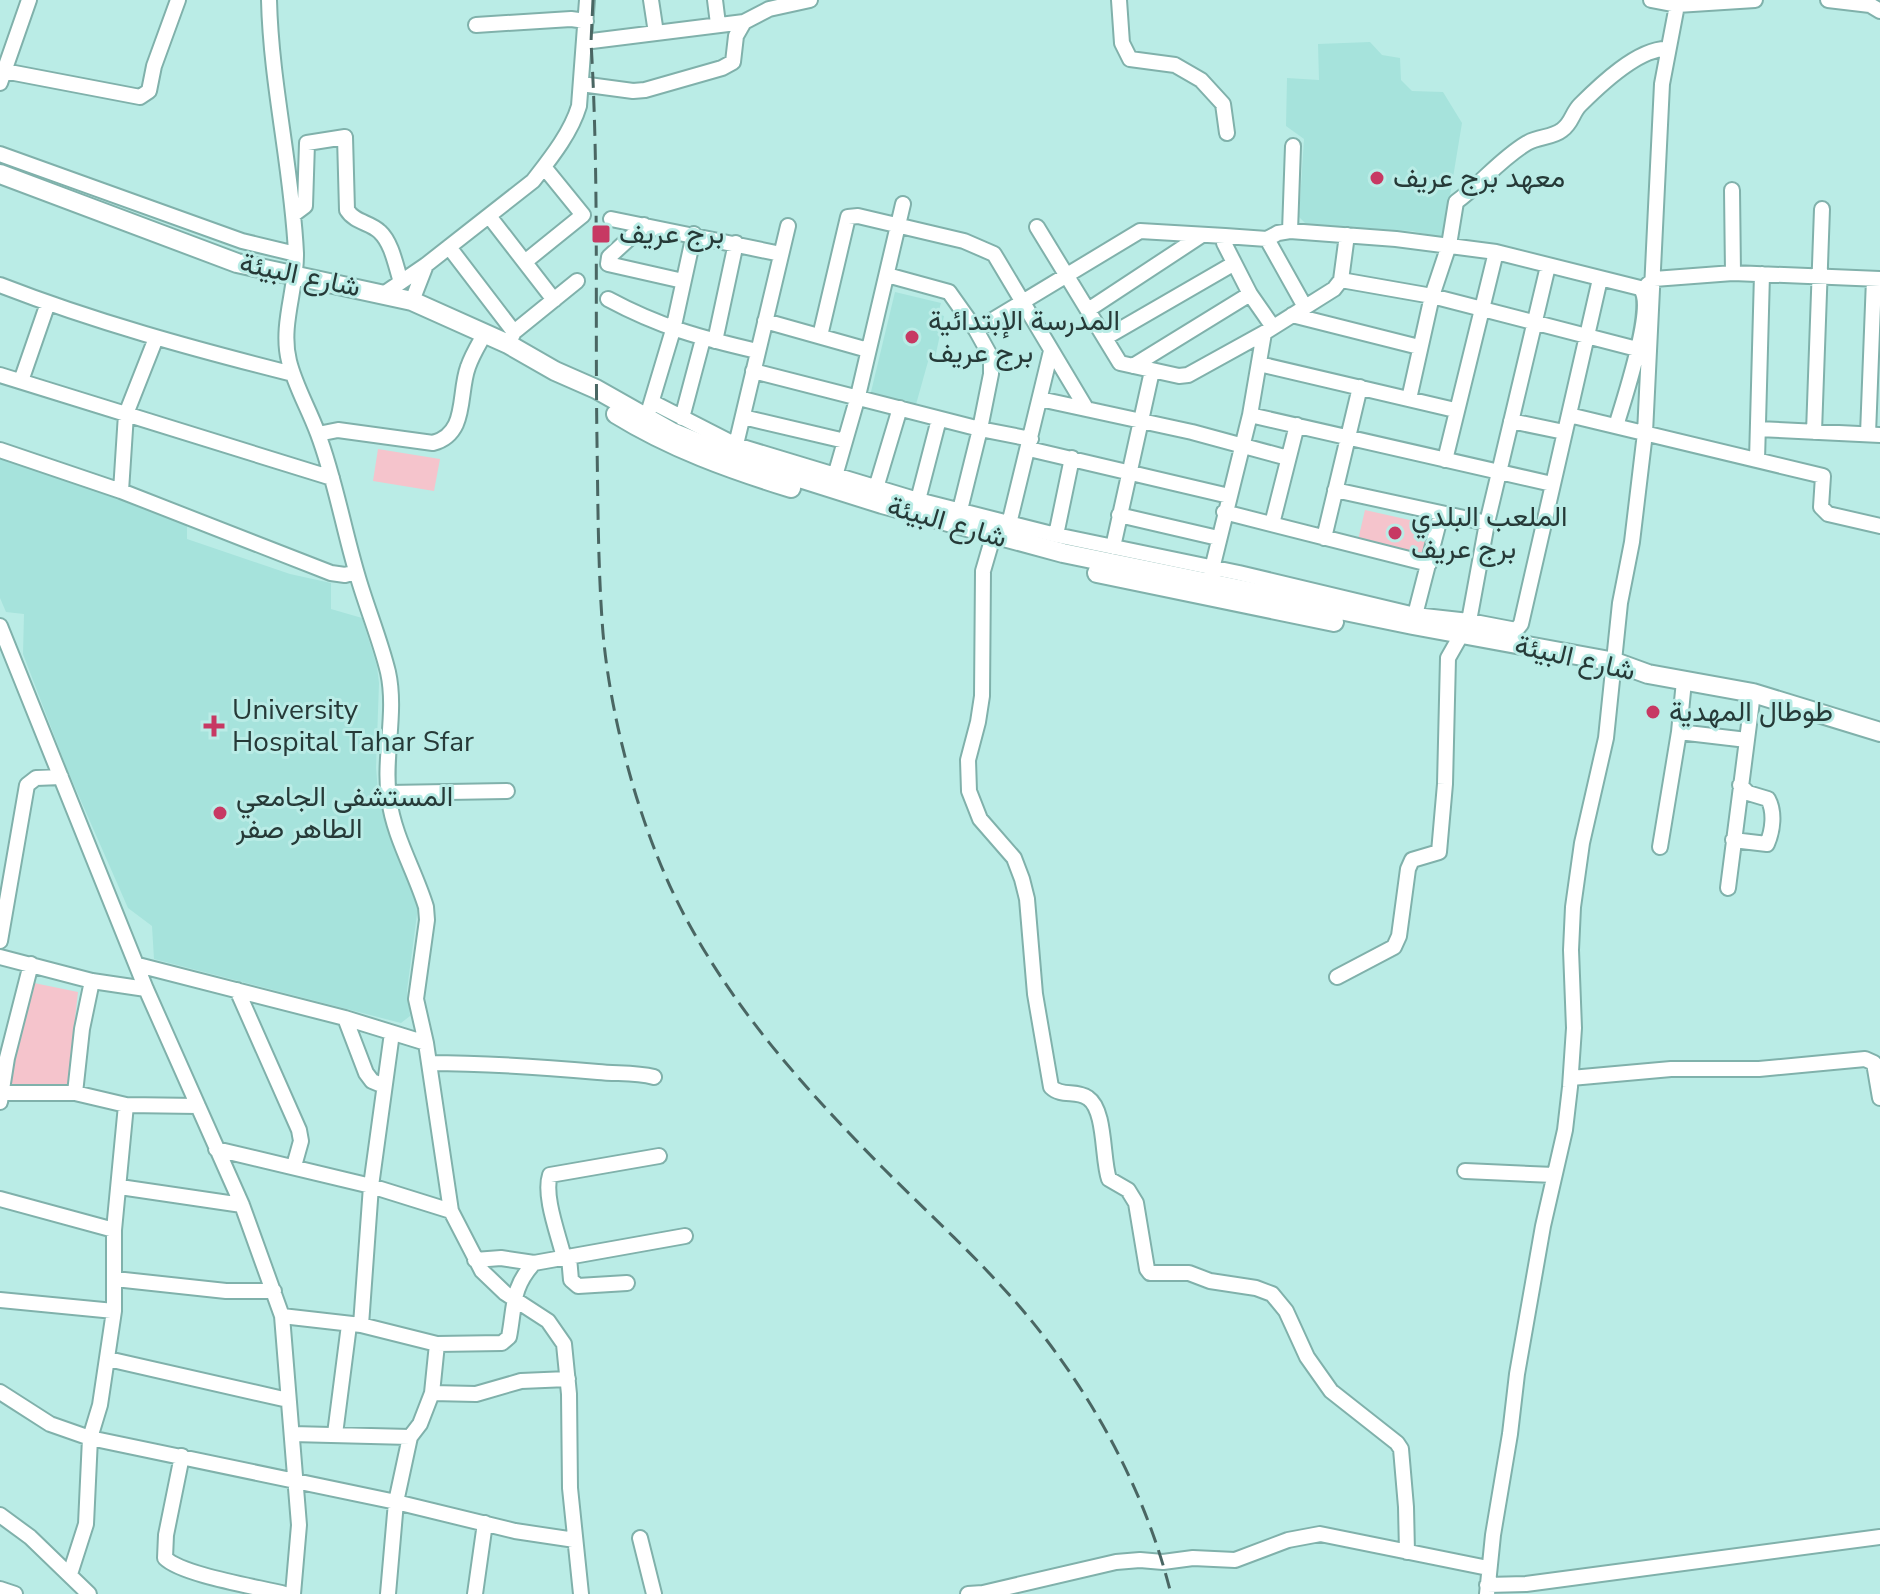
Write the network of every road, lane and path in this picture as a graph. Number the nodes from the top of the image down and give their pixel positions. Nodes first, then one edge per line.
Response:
1 (29, 0) edge
2 (178, 0) edge
3 (269, 0) edge
4 (587, 0) edge
5 (651, 0) edge
6 (715, 0) edge
7 (810, 0) edge
8 (1119, 0) edge
9 (1651, 0) edge
10 (1755, 0) edge
11 (1828, 0) edge
12 (1677, 2) edge
13 (1880, 11) edge
14 (586, 21) junction
15 (744, 22) junction
16 (718, 24) junction
17 (476, 25) dead end
18 (656, 33) junction
19 (584, 42) junction
20 (1667, 49) junction
21 (2, 77) edge
22 (581, 84) junction
23 (1227, 133) dead end
24 (1293, 146) dead end
25 (0, 154) edge
26 (544, 167) junction
27 (0, 174) edge
28 (0, 183) edge
29 (39, 190) junction
30 (1732, 190) dead end
31 (903, 204) dead end
32 (1822, 209) dead end
33 (293, 215) junction
34 (489, 216) junction
35 (611, 219) dead end
36 (644, 225) junction
37 (899, 225) junction
38 (788, 226) dead end
39 (1037, 227) dead end
40 (1290, 231) junction
41 (694, 234) junction
42 (1202, 235) junction
43 (1347, 235) junction
44 (1225, 236) junction
45 (1267, 239) junction
46 (736, 243) junction
47 (1449, 245) junction
48 (449, 247) junction
49 (1496, 252) junction
50 (296, 254) junction
51 (781, 254) junction
52 (526, 261) junction
53 (1233, 264) junction
54 (426, 265) junction
55 (1548, 266) junction
56 (1733, 273) junction
57 (1762, 274) junction
58 (887, 275) junction
59 (1067, 276) junction
60 (296, 277) junction
61 (1820, 277) junction
62 (1600, 279) junction
63 (1654, 279) junction
64 (1877, 279) edge
65 (1341, 280) junction
66 (577, 281) dead end
67 (683, 281) junction
68 (0, 285) edge
69 (393, 287) junction
70 (1641, 289) junction
71 (1250, 294) junction
72 (1432, 296) junction
73 (608, 299) dead end
74 (554, 300) junction
75 (412, 301) junction
76 (48, 303) junction
77 (1021, 303) junction
78 (1481, 308) junction
79 (1088, 310) junction
80 (1298, 311) junction
81 (765, 321) junction
82 (1534, 321) junction
83 (673, 330) junction
84 (976, 330) junction
85 (1268, 330) junction
86 (485, 333) junction
87 (820, 336) junction
88 (1588, 336) junction
89 (156, 338) junction
90 (511, 338) junction
91 (1105, 338) junction
92 (709, 340) junction
93 (1419, 347) junction
94 (1637, 349) junction
95 (868, 350) junction
96 (757, 351) junction
97 (1051, 351) junction
98 (1259, 364) junction
99 (1133, 366) junction
100 (555, 371) junction
101 (753, 371) junction
102 (1152, 371) junction
103 (293, 374) junction
104 (0, 375) edge
105 (21, 381) junction
106 (1360, 387) junction
107 (858, 396) junction
108 (1040, 399) junction
109 (1409, 399) junction
110 (900, 408) junction
111 (1086, 408) junction
112 (649, 410) junction
113 (1455, 410) junction
114 (126, 414) junction
115 (1250, 415) junction
116 (1569, 415) junction
117 (743, 417) junction
118 (682, 418) junction
119 (939, 419) junction
120 (1140, 421) junction
121 (1511, 421) junction
122 (1297, 425) junction
123 (1616, 426) junction
124 (980, 429) junction
125 (1758, 429) junction
126 (1564, 432) junction
127 (1814, 432) junction
128 (1645, 433) junction
129 (318, 434) junction
130 (1874, 434) edge
131 (1348, 436) junction
132 (845, 441) junction
133 (1030, 444) junction
134 (1241, 446) junction
135 (0, 450) edge
136 (733, 457) junction
137 (1072, 458) junction
138 (1288, 458) junction
139 (1445, 460) junction
140 (1757, 460) junction
141 (1129, 471) junction
142 (1499, 472) junction
143 (835, 476) junction
144 (332, 478) junction
145 (1552, 484) junction
146 (876, 488) junction
147 (1335, 490) junction
148 (121, 491) junction
149 (1229, 496) junction
150 (918, 500) junction
151 (960, 510) junction
152 (1224, 512) junction
153 (1441, 514) junction
154 (1119, 515) junction
155 (1487, 523) junction
156 (1009, 524) junction
157 (1272, 524) junction
158 (1880, 526) edge
159 (1056, 535) junction
160 (1218, 538) junction
161 (1324, 538) junction
162 (990, 547) junction
163 (1113, 547) junction
164 (1429, 564) junction
165 (356, 572) junction
166 (1209, 583) junction
167 (1415, 615) junction
168 (0, 626) edge
169 (1462, 633) junction
170 (1614, 668) junction
171 (1684, 681) junction
172 (1753, 693) junction
173 (1679, 732) junction
174 (1880, 732) edge
175 (1747, 740) junction
176 (61, 777) junction
177 (1740, 785) junction
178 (507, 791) dead end
179 (388, 793) junction
180 (1733, 840) junction
181 (1660, 847) dead end
182 (1728, 888) dead end
183 (0, 941) edge
184 (0, 957) edge
185 (31, 964) junction
186 (138, 965) junction
187 (1337, 977) dead end
188 (92, 981) junction
189 (146, 989) junction
190 (237, 990) junction
191 (345, 1018) junction
192 (392, 1033) junction
193 (426, 1043) junction
194 (429, 1063) junction
195 (654, 1077) dead end
196 (1571, 1078) junction
197 (384, 1086) junction
198 (1, 1093) edge
199 (75, 1093) junction
200 (1880, 1098) edge
201 (0, 1103) edge
202 (126, 1105) junction
203 (198, 1106) junction
204 (216, 1149) junction
205 (659, 1156) dead end
206 (294, 1166) junction
207 (1465, 1171) dead end
208 (1554, 1175) junction
209 (371, 1186) junction
210 (120, 1187) junction
211 (0, 1199) edge
212 (242, 1205) junction
213 (451, 1211) junction
214 (114, 1230) junction
215 (685, 1236) dead end
216 (566, 1258) junction
217 (475, 1260) junction
218 (534, 1263) junction
219 (115, 1279) junction
220 (627, 1283) dead end
221 (274, 1291) junction
222 (513, 1299) junction
223 (0, 1300) edge
224 (114, 1311) junction
225 (282, 1316) junction
226 (355, 1325) junction
227 (437, 1344) junction
228 (108, 1359) junction
229 (568, 1379) junction
230 (0, 1392) edge
231 (432, 1393) junction
232 (288, 1400) junction
233 (292, 1434) junction
234 (335, 1434) junction
235 (410, 1437) junction
236 (90, 1438) junction
237 (182, 1456) junction
238 (296, 1481) junction
239 (396, 1502) junction
240 (0, 1515) edge
241 (485, 1523) junction
242 (1880, 1537) edge
243 (640, 1538) dead end
244 (575, 1540) junction
245 (1407, 1552) junction
246 (1488, 1568) junction
247 (70, 1574) junction
248 (0, 1589) edge
249 (1487, 1589) edge
250 (15, 1594) edge
251 (89, 1594) edge
252 (285, 1594) edge
253 (293, 1594) edge
254 (388, 1594) edge
255 (475, 1594) edge
256 (581, 1594) edge
257 (654, 1594) edge
258 (968, 1594) edge

1 - 21 street
2 - 21 street
3 - 33 street
4 - 14 street
5 - 18 street
6 - 16 street
7 - 15 street
8 - 23 street
9 - 12 street
10 - 12 street
11 - 13 street
12 - 20 street
14 - 17 street
14 - 19 street
15 - 16 street
15 - 22 street
16 - 18 street
18 - 19 street
19 - 22 street
20 - 47 street
20 - 63 street
22 - 26 street
24 - 40 street
25 - 50 street
26 - 34 street
26 - 52 street
27 - 29 main road, شارع البيئة
28 - 29 main road, شارع البيئة
29 - 60 main road, شارع البيئة
30 - 56 street
31 - 37 street
32 - 61 street
33 - 50 street
33 - 69 street
34 - 48 street
34 - 52 street
35 - 36 street
36 - 41 street
36 - 67 street
37 - 58 street
37 - 77 street
37 - 87 street
38 - 51 street
39 - 59 street
40 - 43 street
40 - 45 street
41 - 46 street
41 - 67 street
42 - 44 street
42 - 59 street
42 - 79 street
43 - 47 street
43 - 65 street
44 - 45 street
44 - 53 street
45 - 80 street
46 - 51 street
46 - 92 street
47 - 49 street
47 - 72 street
48 - 54 street
48 - 90 street
49 - 55 street
49 - 78 street
50 - 60 street
51 - 81 street
52 - 74 street
53 - 71 street
53 - 91 street
54 - 69 street
54 - 75 street
55 - 62 street
55 - 82 street
56 - 57 street
56 - 63 street
57 - 61 street
57 - 125 street
58 - 84 street
58 - 95 street
59 - 77 street
59 - 79 street
60 - 69 main road, شارع البيئة
60 - 103 street
61 - 64 street
61 - 127 street
62 - 70 street
62 - 88 street
63 - 70 street
63 - 128 street
64 - 130 street
65 - 72 street
65 - 80 street
66 - 74 street
67 - 83 street
68 - 76 street
69 - 75 main road, شارع البيئة
70 - 94 street
71 - 85 street
71 - 99 street
72 - 78 street
72 - 93 street
73 - 83 street
74 - 90 street
75 - 86 main road, شارع البيئة
76 - 89 street
76 - 105 street
77 - 84 street
77 - 97 street
78 - 82 street
78 - 113 street
79 - 91 street
80 - 85 street
80 - 93 street
81 - 87 street
81 - 96 street
82 - 88 street
82 - 121 street
83 - 92 street
83 - 112 street
84 - 124 street
85 - 98 street
85 - 102 street
86 - 90 main road, شارع البيئة
86 - 129 street
87 - 95 street
88 - 94 street
88 - 116 street
89 - 103 street
89 - 114 street
90 - 100 main road, شارع البيئة
91 - 99 street
92 - 96 street
92 - 118 street
93 - 109 street
94 - 123 street
95 - 107 street
96 - 101 street
97 - 108 street
97 - 111 street
98 - 106 street
98 - 115 street
99 - 102 street
100 - 112 main road, شارع البيئة
100 - 136 main road, شارع البيئة
101 - 107 street
101 - 117 street
102 - 120 street
103 - 129 street
104 - 105 street
105 - 114 street
106 - 109 street
106 - 131 street
107 - 110 street
107 - 132 street
108 - 111 street
108 - 133 street
109 - 113 street
110 - 119 street
110 - 146 street
111 - 120 street
112 - 118 street
112 - 136 main road, شارع البيئة
113 - 139 street
114 - 144 street
114 - 148 street
115 - 122 street
115 - 134 street
116 - 123 street
116 - 126 street
117 - 132 street
117 - 136 street
118 - 136 street
119 - 124 street
119 - 150 street
120 - 134 street
120 - 141 street
121 - 126 street
121 - 142 street
122 - 131 street
122 - 138 street
123 - 128 street
124 - 133 street
124 - 151 street
125 - 127 street
125 - 140 street
126 - 145 street
127 - 130 street
128 - 140 street
128 - 170 street
129 - 144 street
131 - 139 street
131 - 147 street
132 - 143 street
133 - 137 street
133 - 156 street
134 - 138 street
134 - 149 street
135 - 148 street
136 - 143 street
136 - 162 main road, شارع البيئة
136 - 166 main road, شارع البيئة
137 - 141 street
137 - 159 street
138 - 157 street
139 - 142 street
140 - 158 street
141 - 149 street
141 - 154 street
142 - 145 street
142 - 155 street
143 - 146 street
144 - 165 street
145 - 169 street
146 - 150 street
147 - 153 street
147 - 161 street
148 - 165 street
149 - 152 street
150 - 151 street
151 - 156 street
152 - 157 street
152 - 160 street
153 - 155 street
153 - 164 street
154 - 160 street
154 - 163 street
155 - 169 street
156 - 159 street
157 - 161 street
159 - 163 street
160 - 166 street
161 - 164 street
162 - 166 main road, شارع البيئة
162 - 245 street
163 - 166 street
164 - 167 street
165 - 179 street
166 - 167 street
166 - 169 main road, شارع البيئة
167 - 169 street
168 - 176 street
169 - 170 main road, شارع البيئة
169 - 187 street
170 - 171 main road, شارع البيئة
170 - 196 street
171 - 172 main road, شارع البيئة
171 - 173 street
172 - 174 main road, شارع البيئة
172 - 175 street
173 - 175 street
173 - 181 street
175 - 177 street
176 - 183 street
176 - 186 street
177 - 180 street
177 - 180 street
178 - 179 street
179 - 193 street
180 - 182 street
184 - 185 street
185 - 188 street
185 - 198 street
186 - 189 street
186 - 190 street
188 - 189 street
188 - 199 street
189 - 203 street
190 - 191 street
190 - 206 street
191 - 192 street
191 - 197 street
192 - 193 street
192 - 197 street
193 - 194 street
194 - 195 street
194 - 213 street
196 - 200 street
196 - 208 street
197 - 209 street
198 - 199 street
198 - 201 street
199 - 202 street
202 - 203 street
202 - 210 street
203 - 204 street
204 - 206 street
204 - 212 street
205 - 216 street
206 - 209 street
207 - 208 street
208 - 246 street
209 - 213 street
209 - 226 street
210 - 212 street
210 - 214 street
211 - 214 street
212 - 221 street
213 - 217 street
214 - 219 street
215 - 216 street
216 - 218 street
216 - 220 street
217 - 218 street
217 - 222 street
218 - 222 street
219 - 221 street
219 - 224 street
221 - 225 street
222 - 227 street
222 - 229 street
223 - 224 street
224 - 228 street
225 - 226 street
225 - 232 street
226 - 227 street
226 - 234 street
227 - 231 street
228 - 232 street
228 - 236 street
229 - 231 street
229 - 244 street
230 - 236 street
231 - 235 street
232 - 233 street
233 - 234 street
233 - 238 street
234 - 235 street
235 - 239 street
236 - 237 street
236 - 247 street
237 - 238 street
237 - 252 street
238 - 239 street
238 - 253 street
239 - 241 street
239 - 254 street
240 - 247 street
241 - 244 street
241 - 255 street
242 - 249 street
243 - 257 street
244 - 256 street
245 - 246 street
245 - 258 street
246 - 249 street
247 - 251 street
248 - 250 street

